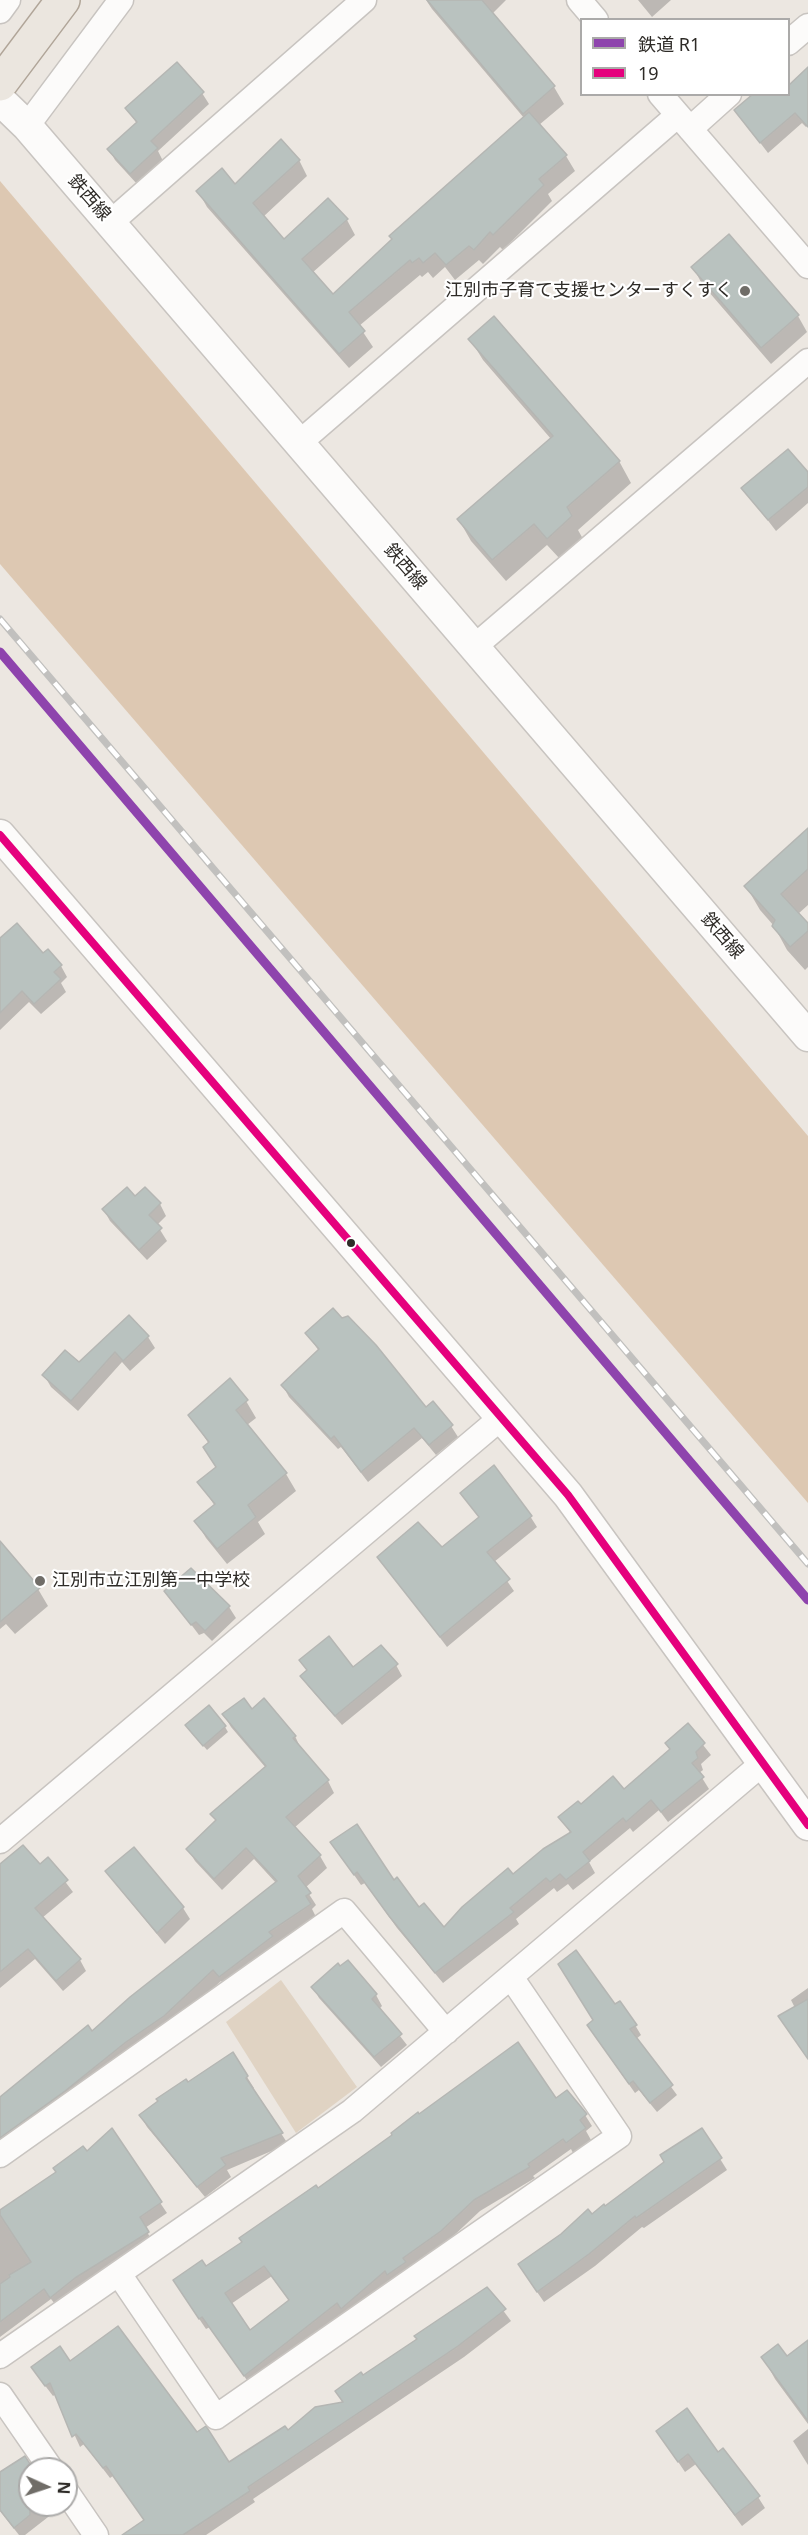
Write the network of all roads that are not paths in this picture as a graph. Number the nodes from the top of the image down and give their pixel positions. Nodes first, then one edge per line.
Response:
1 (8, 0) edge
2 (63, 0) edge
3 (121, 0) edge
4 (364, 0) edge
5 (579, 0) edge
6 (0, 11) edge
7 (594, 18) edge
8 (808, 26) edge
9 (790, 42) edge
10 (0, 84) edge
11 (662, 96) edge
12 (726, 96) edge
13 (0, 99) edge
14 (684, 122) junction
15 (27, 126) junction
16 (110, 223) junction
17 (808, 266) edge
18 (808, 361) edge
19 (299, 443) junction
20 (474, 647) junction
21 (0, 835) edge
22 (808, 1036) edge
23 (501, 1418) junction
24 (763, 1763) junction
25 (808, 1826) edge
26 (0, 1841) edge
27 (511, 1977) junction
28 (446, 2032) junction
29 (0, 2155) edge
30 (118, 2274) junction
31 (0, 2356) edge
32 (0, 2395) edge
33 (43, 2457) edge
34 (78, 2509) edge
35 (96, 2535) edge

1 - 6 street
2 - 10 main road
3 - 15 street
4 - 16 street
5 - 7 street
8 - 9 street
11 - 14 street
12 - 14 street
13 - 15 street, 鉄西線
14 - 17 street
14 - 19 street
15 - 16 street, 鉄西線
16 - 19 street, 鉄西線
18 - 20 street
19 - 20 street, 鉄西線
20 - 22 street, 鉄西線
21 - 23 street
23 - 24 street
23 - 26 street
24 - 25 street
24 - 27 street
27 - 28 street
27 - 30 street
28 - 29 street
28 - 30 street
30 - 31 street
32 - 33 street
34 - 35 street

